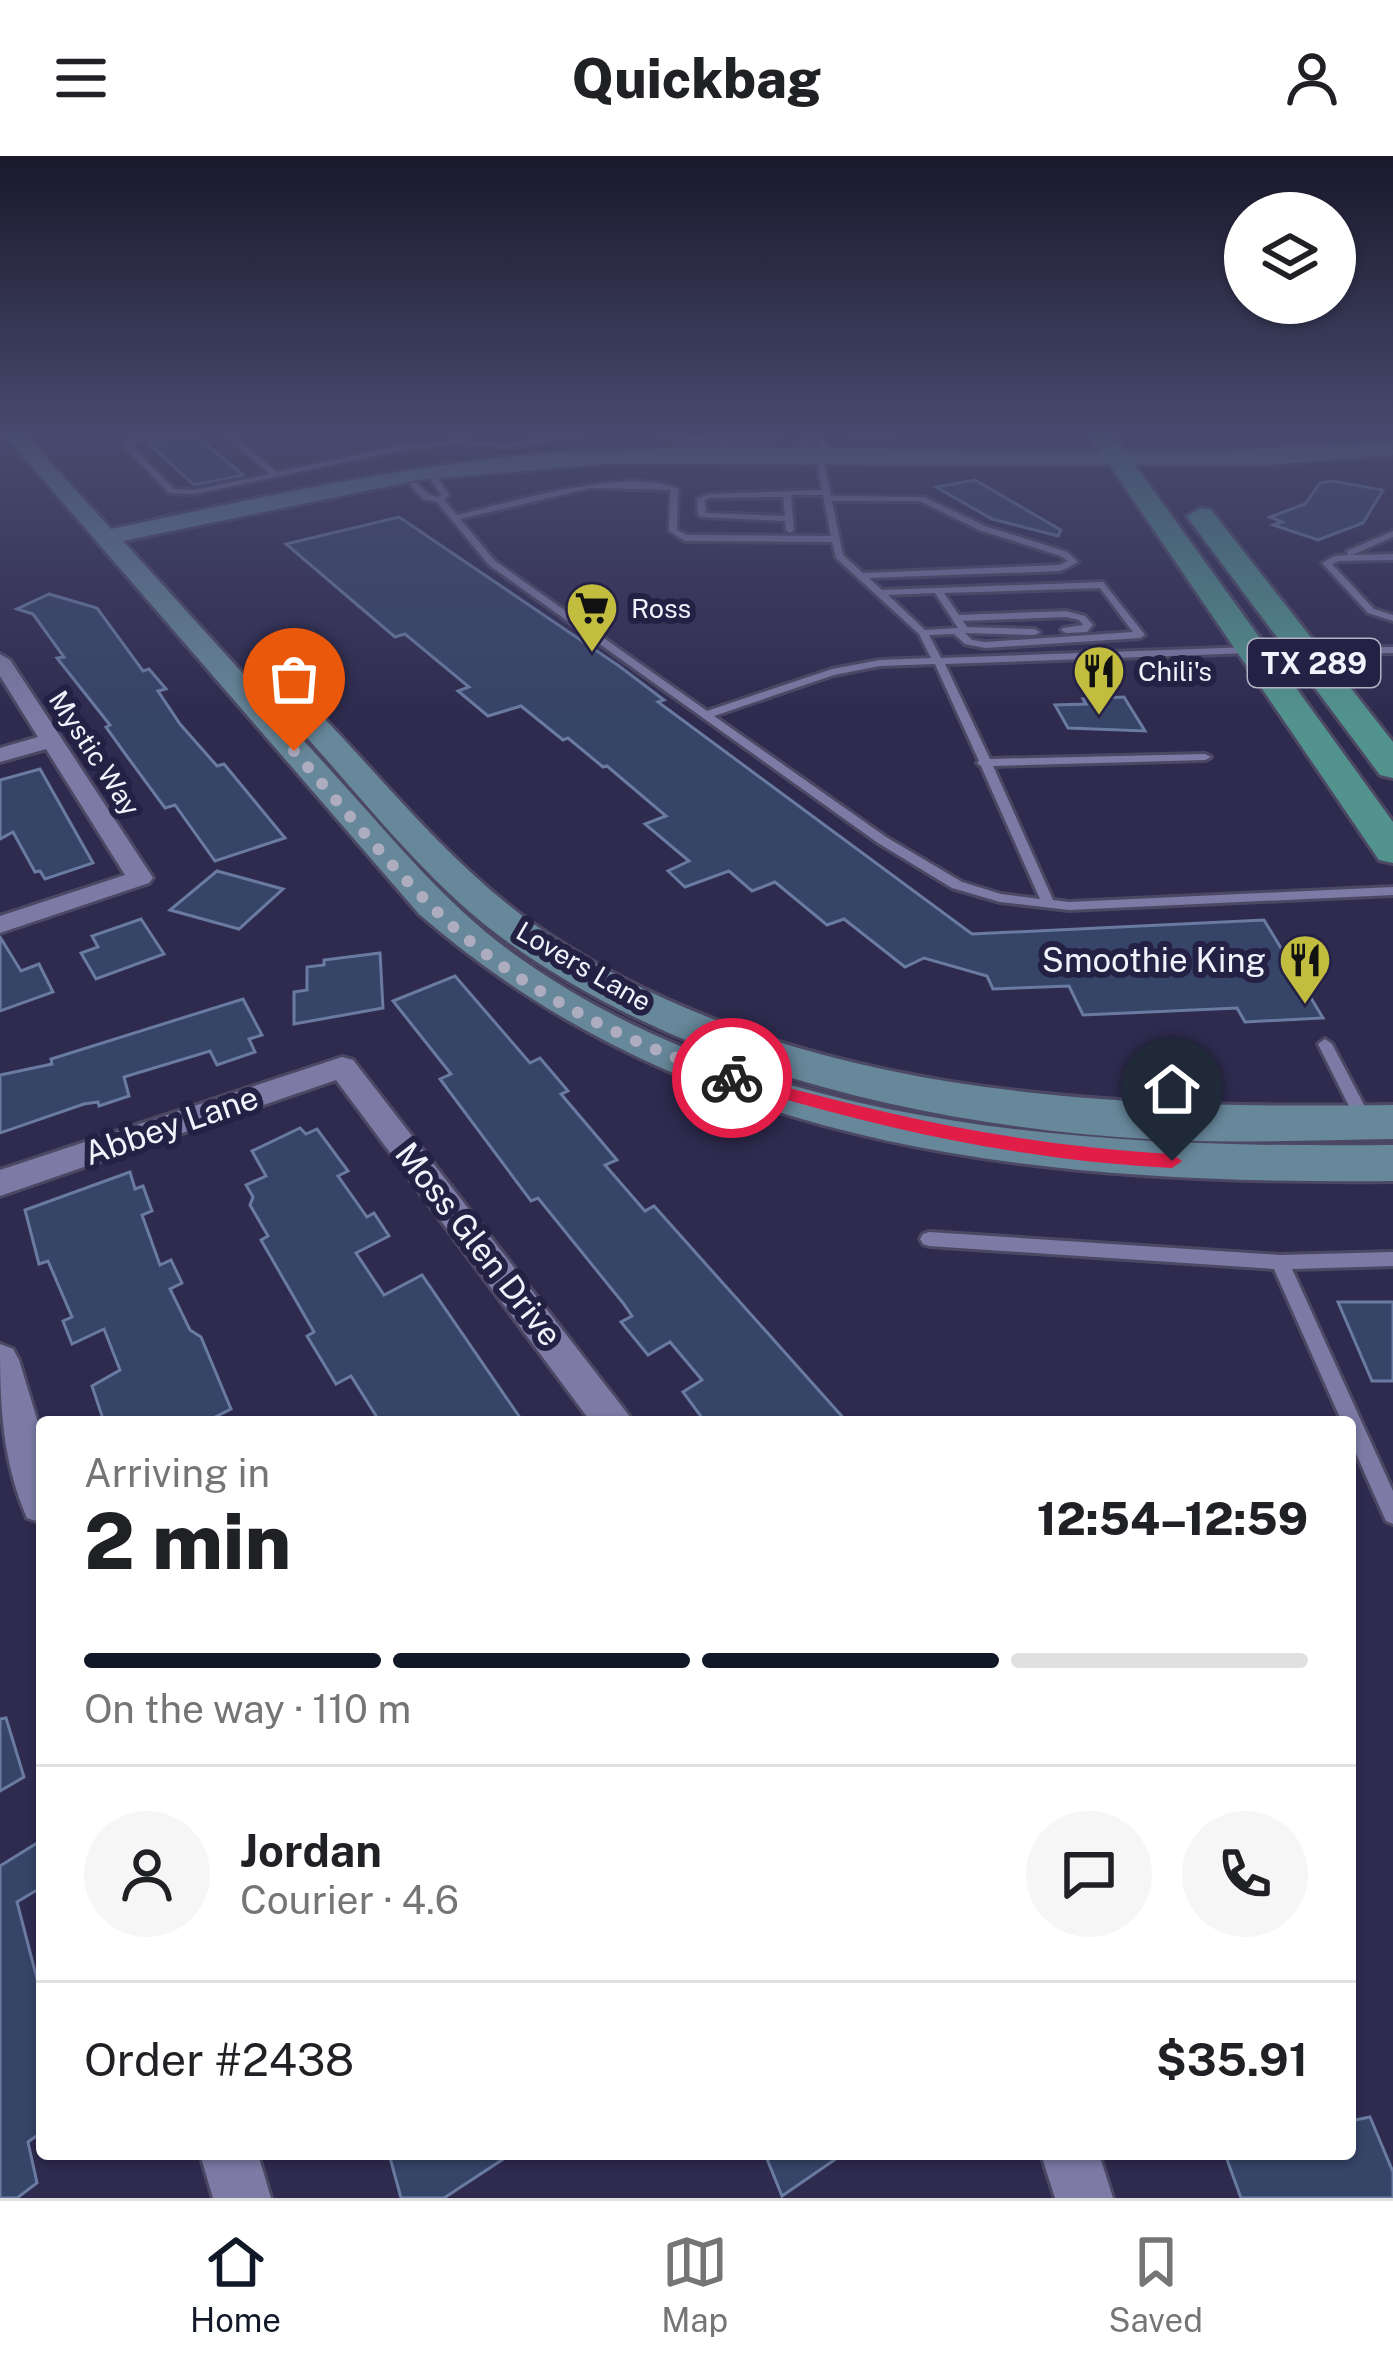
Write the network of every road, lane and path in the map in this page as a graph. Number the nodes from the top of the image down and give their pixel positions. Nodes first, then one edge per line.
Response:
1 (111, 527) edge
2 (114, 527) edge
3 (175, 527) edge
4 (461, 527) edge
5 (674, 527) edge
6 (789, 527) edge
7 (831, 527) edge
8 (981, 527) edge
9 (1166, 527) edge
10 (1210, 527) edge
11 (1393, 534) edge
12 (123, 539) junction
13 (790, 539) junction
14 (833, 539) junction
15 (1393, 556) edge
16 (1338, 558) junction
17 (858, 575) junction
18 (938, 590) junction
19 (881, 593) junction
20 (1393, 618) edge
21 (959, 626) junction
22 (923, 633) junction
23 (1251, 650) junction
24 (1393, 650) edge
25 (1304, 651) junction
26 (938, 658) junction
27 (0, 660) edge
28 (705, 715) junction
29 (52, 740) junction
30 (0, 755) edge
31 (1204, 757) dead end
32 (983, 763) junction
33 (1393, 767) edge
34 (1393, 851) edge
35 (1393, 892) edge
36 (1049, 905) junction
37 (0, 925) edge
38 (1325, 1044) dead end
39 (341, 1067) joint
40 (1383, 1149) edge
41 (0, 1183) edge
42 (929, 1239) dead end
43 (1393, 1259) edge
44 (1280, 1262) junction
45 (0, 1360) edge
46 (609, 1416) edge
47 (1349, 1416) edge
48 (1356, 1431) edge
49 (36, 1483) edge
50 (1393, 1514) edge
51 (231, 2160) edge
52 (1072, 2160) edge
53 (242, 2198) edge
54 (1084, 2198) edge

1 - 12 street, Lovers Lane
2 - 12 street, Lovers Lane
3 - 12 street
4 - 28 lane
5 - 13 lane
6 - 13 lane
7 - 14 lane
8 - 17 lane
9 - 23 main road, TX 289
10 - 25 main road, TX 289
11 - 16 lane
12 - 40 street, Lovers Lane
13 - 14 lane
14 - 17 lane
15 - 16 lane
16 - 20 lane
17 - 19 lane
18 - 19 lane
18 - 21 lane
18 - 21 lane
19 - 22 lane
21 - 21 lane
21 - 22 lane
22 - 26 lane
23 - 26 lane
23 - 34 main road, TX 289
24 - 25 lane
25 - 33 main road, TX 289
26 - 28 lane
26 - 32 lane
27 - 29 street, Mystic Way
28 - 36 lane
29 - 30 street
29 - 37 street, Mystic Way
31 - 32 lane
32 - 36 lane
35 - 36 lane
38 - 40 lane
39 - 41 street, Abbey Lane
39 - 46 street, Moss Glen Drive
42 - 44 lane
43 - 44 lane
44 - 47 lane
45 - 49 street
48 - 50 lane
51 - 53 street
52 - 54 street

